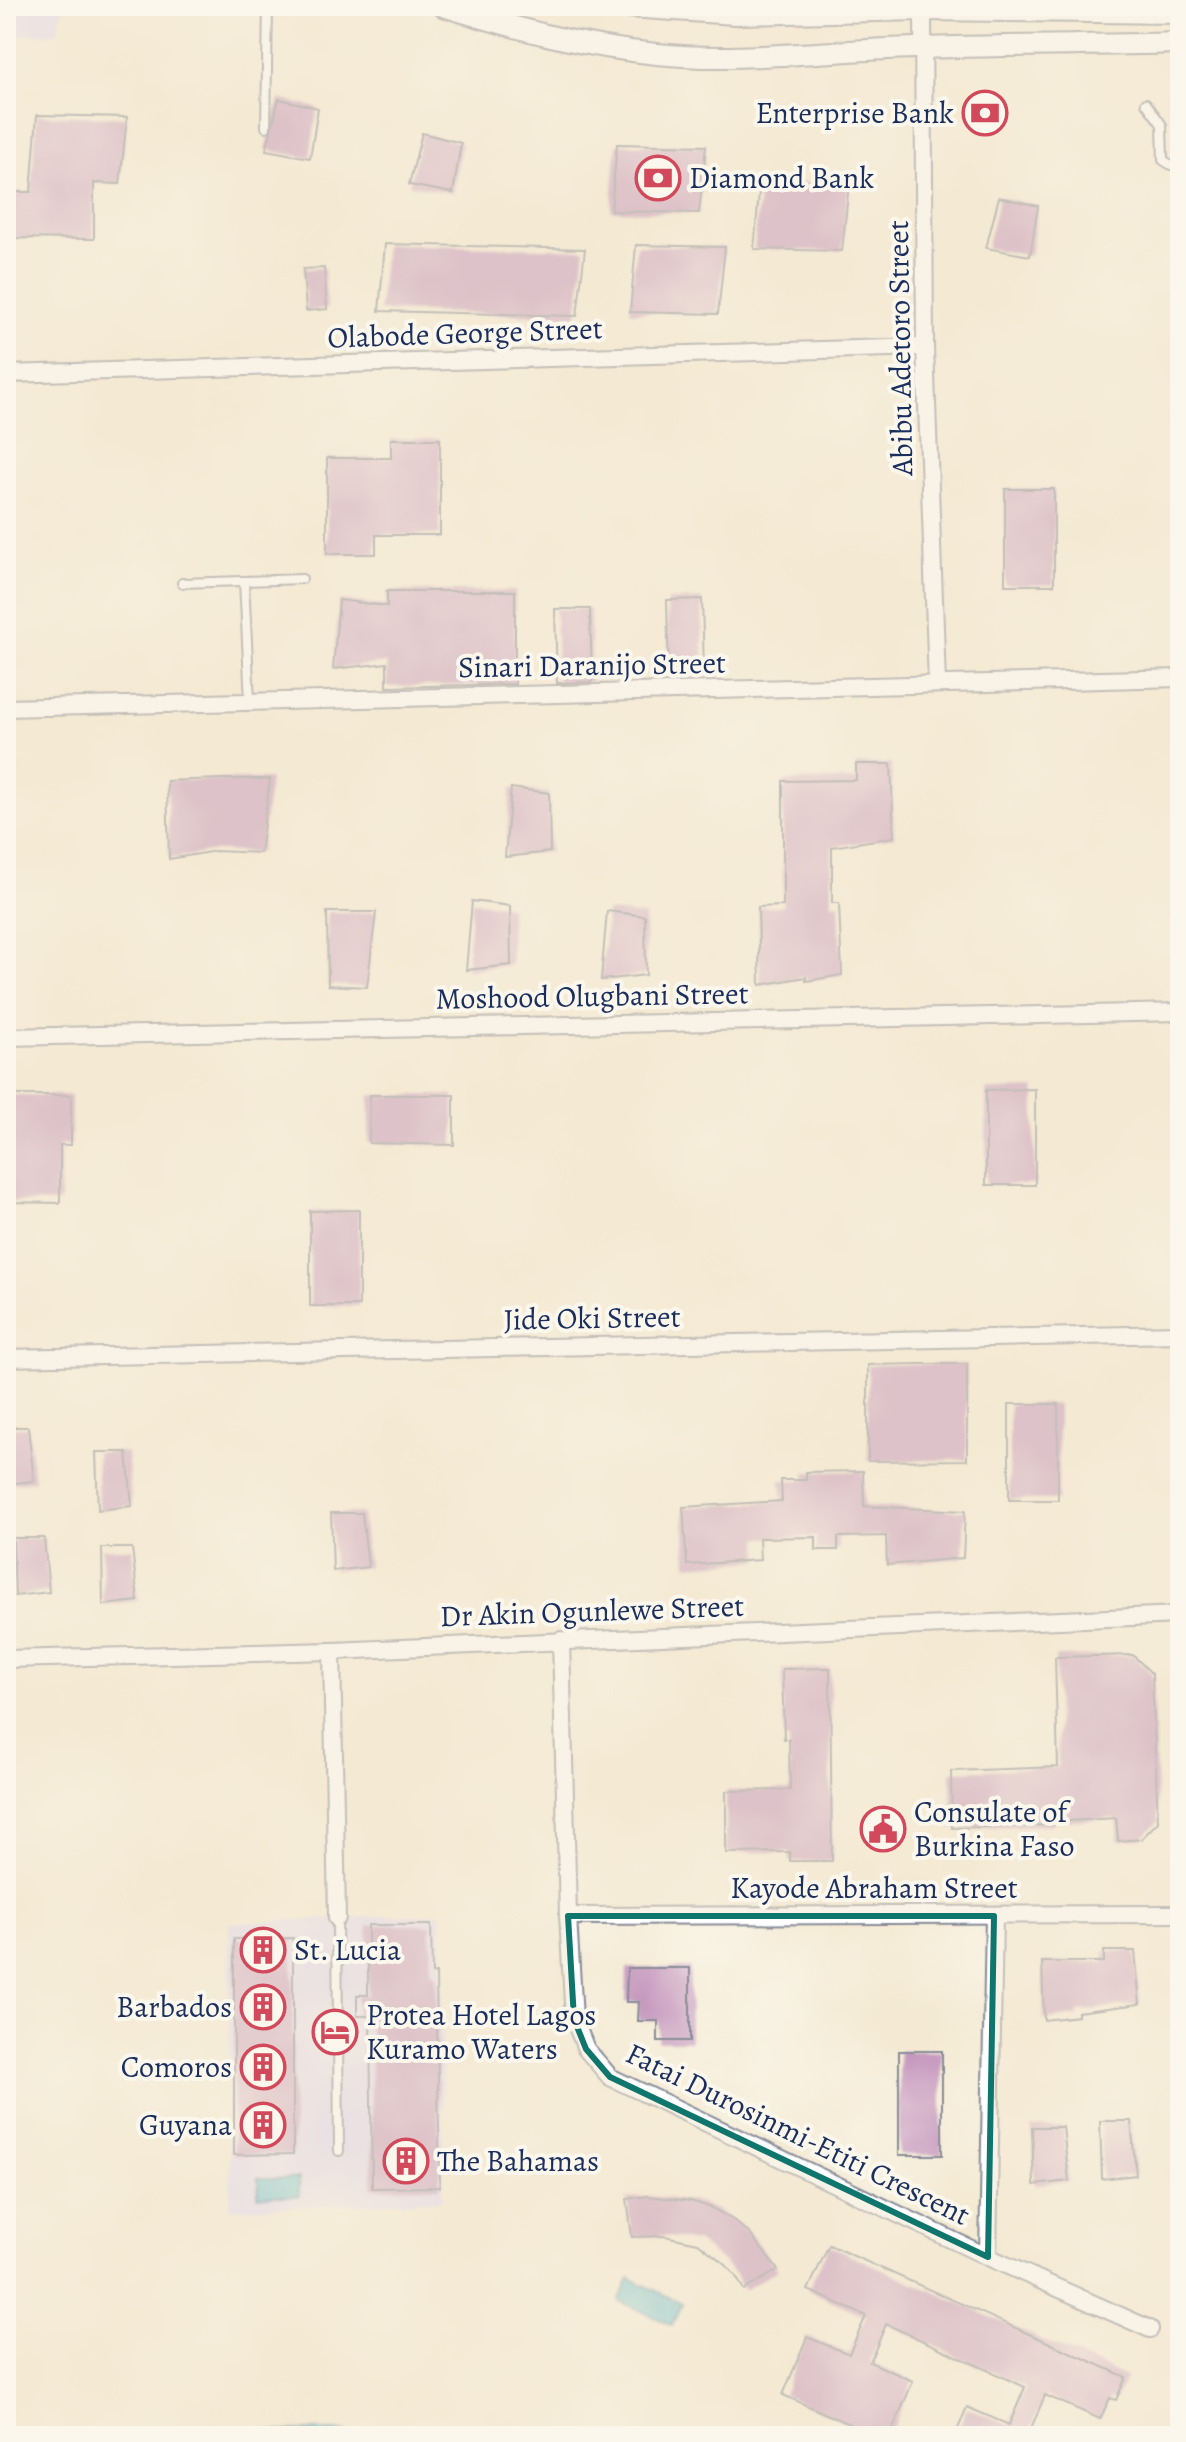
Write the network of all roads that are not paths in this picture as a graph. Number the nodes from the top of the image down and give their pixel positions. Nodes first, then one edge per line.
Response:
1 (268, 6) edge
2 (443, 6) edge
3 (613, 6) edge
4 (923, 10) junction
5 (1178, 10) edge
6 (1180, 44) edge
7 (924, 48) junction
8 (1146, 103) dead end
9 (266, 127) dead end
10 (1180, 164) edge
11 (925, 347) junction
12 (6, 374) edge
13 (302, 579) dead end
14 (244, 581) junction
15 (182, 583) dead end
16 (1180, 678) edge
17 (937, 684) junction
18 (250, 702) junction
19 (6, 708) edge
20 (1180, 1012) edge
21 (6, 1037) edge
22 (1180, 1334) edge
23 (6, 1358) edge
24 (1180, 1615) edge
25 (561, 1640) junction
26 (332, 1651) junction
27 (6, 1659) edge
28 (1180, 1914) edge
29 (568, 1916) junction
30 (994, 1916) junction
31 (337, 1918) joint
32 (339, 2151) dead end
33 (988, 2257) junction
34 (1150, 2329) dead end

1 - 9 lane
2 - 7 street
3 - 4 street
4 - 5 street
4 - 7 street, Abibu Adetoro Street
5 - 6 street
6 - 7 street
7 - 11 street, Abibu Adetoro Street
8 - 10 lane
11 - 12 street, Olabode George Street
11 - 17 street, Abibu Adetoro Street
13 - 14 lane
14 - 15 lane
14 - 18 lane
16 - 17 street, Sinari Daranijo Street
17 - 18 street, Sinari Daranijo Street
18 - 19 street, Sinari Daranijo Street
20 - 21 street, Moshood Olugbani Street
22 - 23 street, Jide Oki Street
24 - 25 street, Dr Akin Ogunlewe Street
25 - 26 street, Dr Akin Ogunlewe Street
25 - 29 street, Fatai Durosinmi-Etiti Crescent
26 - 27 street, Dr Akin Ogunlewe Street
26 - 31 street
28 - 30 street, Kayode Abraham Street
29 - 30 street, Kayode Abraham Street
29 - 33 street, Fatai Durosinmi-Etiti Crescent
30 - 33 street
31 - 32 lane
33 - 34 street, Fatai Durosinmi-Etiti Crescent

